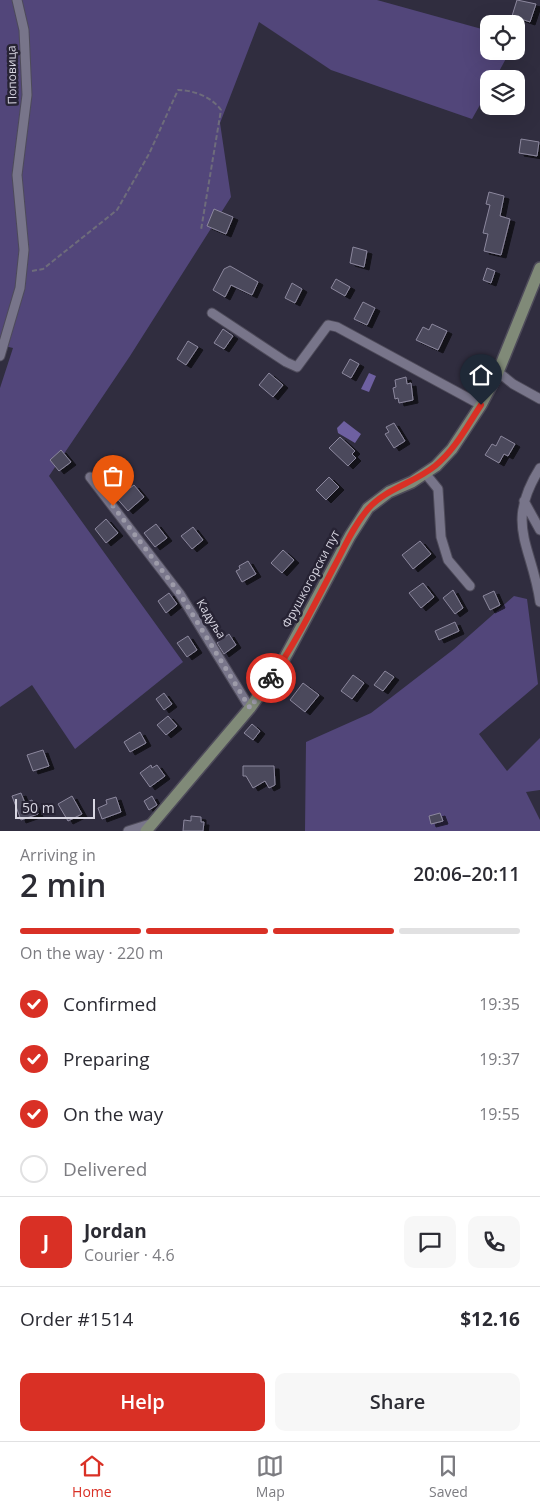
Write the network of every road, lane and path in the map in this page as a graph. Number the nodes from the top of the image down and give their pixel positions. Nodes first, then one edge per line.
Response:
1 (17, 0) edge
2 (201, 230) dead end
3 (23, 267) junction
4 (540, 268) edge
5 (212, 312) dead end
6 (0, 356) edge
7 (498, 372) junction
8 (540, 399) edge
9 (481, 405) junction
10 (540, 468) edge
11 (425, 473) junction
12 (90, 477) dead end
13 (523, 500) junction
14 (540, 530) edge
15 (470, 586) dead end
16 (540, 602) edge
17 (250, 708) junction
18 (148, 828) edge
19 (128, 831) edge

1 - 3 street, Поповица
2 - 3 path
3 - 6 street, Поповица
4 - 7 street, Фрушкогорски пут
5 - 9 street
7 - 8 street
7 - 9 street, Фрушкогорски пут
9 - 11 street, Фрушкогорски пут
10 - 13 street
11 - 15 street
11 - 17 street, Фрушкогорски пут
12 - 17 street, Кадуља
13 - 14 street
13 - 16 street
17 - 18 street, Фрушкогорски пут
18 - 19 street

